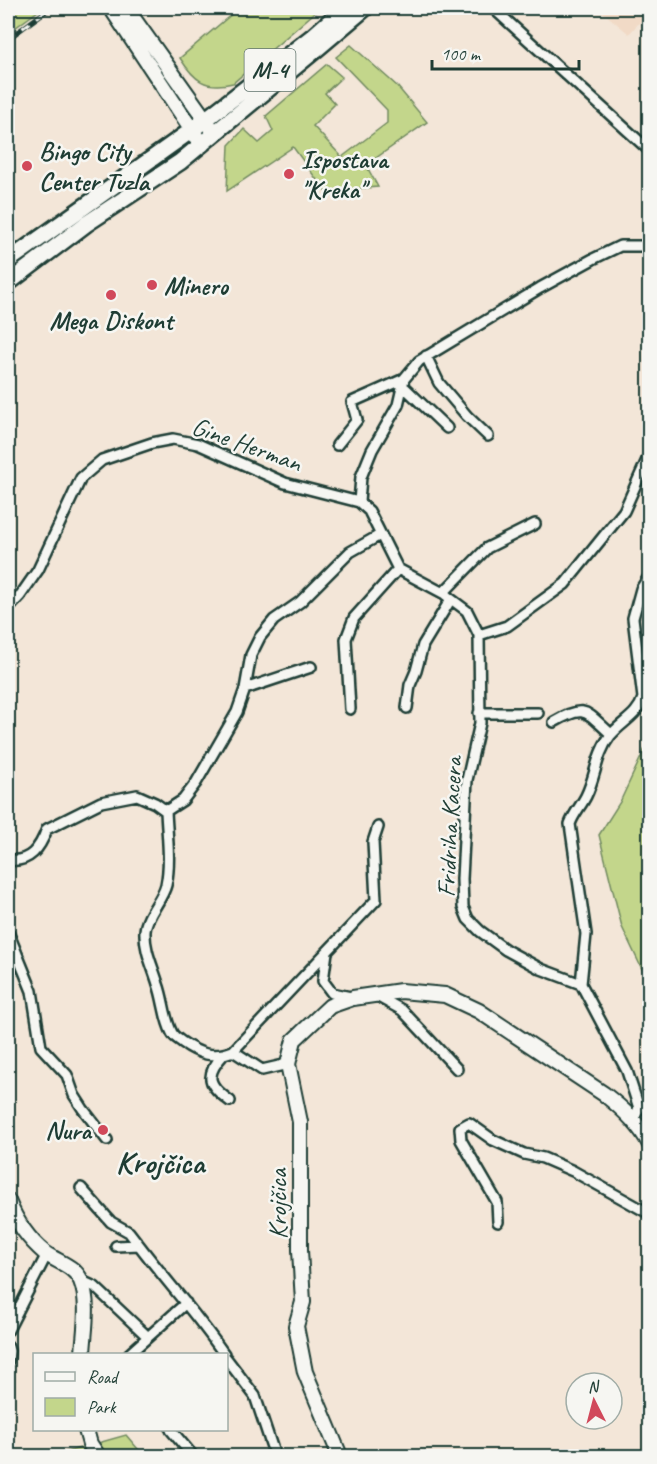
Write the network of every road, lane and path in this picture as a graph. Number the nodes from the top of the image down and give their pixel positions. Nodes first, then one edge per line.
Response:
1 (111, 8) edge
2 (126, 8) edge
3 (345, 8) edge
4 (365, 8) edge
5 (493, 8) edge
6 (205, 120) junction
7 (192, 130) junction
8 (215, 133) junction
9 (201, 145) junction
10 (650, 151) edge
11 (650, 246) edge
12 (8, 261) edge
13 (8, 283) edge
14 (426, 356) junction
15 (404, 383) junction
16 (447, 428) dead end
17 (488, 436) dead end
18 (337, 445) dead end
19 (650, 453) edge
20 (359, 502) junction
21 (535, 524) dead end
22 (380, 535) junction
23 (398, 569) junction
24 (650, 574) edge
25 (447, 596) junction
26 (8, 609) edge
27 (479, 635) junction
28 (311, 667) dead end
29 (245, 689) junction
30 (407, 708) dead end
31 (350, 709) dead end
32 (479, 713) junction
33 (538, 713) dead end
34 (554, 722) dead end
35 (611, 734) junction
36 (166, 812) junction
37 (378, 827) dead end
38 (8, 860) edge
39 (8, 932) edge
40 (327, 951) junction
41 (581, 984) junction
42 (373, 994) junction
43 (353, 998) junction
44 (233, 1051) junction
45 (223, 1055) junction
46 (288, 1064) junction
47 (457, 1069) dead end
48 (230, 1101) dead end
49 (633, 1121) junction
50 (107, 1140) dead end
51 (650, 1145) edge
52 (81, 1188) dead end
53 (8, 1201) edge
54 (650, 1214) edge
55 (498, 1222) dead end
56 (139, 1245) junction
57 (116, 1246) dead end
58 (47, 1254) junction
59 (80, 1280) junction
60 (186, 1303) junction
61 (8, 1330) edge
62 (148, 1337) junction
63 (8, 1347) edge
64 (83, 1353) edge
65 (130, 1353) edge
66 (223, 1353) edge
67 (228, 1360) edge
68 (8, 1361) edge
69 (86, 1431) edge
70 (172, 1431) edge
71 (98, 1456) edge
72 (193, 1456) edge
73 (275, 1456) edge
74 (340, 1456) edge

1 - 7 main road
2 - 6 main road
3 - 6 main road, M-4
4 - 8 main road, M-4
5 - 10 street
6 - 7 main road, M-4
6 - 8 main road
7 - 9 main road
7 - 12 main road, M-4
8 - 9 main road, M-4
9 - 13 main road, M-4
11 - 14 street, Gine Herman
14 - 15 street, Gine Herman
14 - 17 street
15 - 16 street
15 - 18 street, Gine Herman
15 - 20 street, Gine Herman
19 - 27 street
20 - 22 street
20 - 26 street, Gine Herman
21 - 25 street
22 - 23 street
22 - 29 street
23 - 25 street
23 - 31 street
24 - 35 street
25 - 27 street
25 - 30 street
27 - 32 street, Fridriha Kacera
28 - 29 street
29 - 36 street
32 - 33 street
32 - 41 street, Fridriha Kacera
34 - 35 street
35 - 41 street
36 - 38 street
36 - 45 street
37 - 40 street
39 - 50 street
40 - 43 street
40 - 44 street
41 - 49 street
42 - 43 main road
42 - 47 street
42 - 49 main road
43 - 46 main road
44 - 45 street
44 - 46 street
45 - 48 street
46 - 74 main road, Krojčica
49 - 51 main road
52 - 56 street
53 - 58 main road
54 - 55 street
56 - 57 street
56 - 60 street
58 - 59 main road
58 - 61 street
59 - 62 street
59 - 64 main road
60 - 62 street
60 - 66 street
62 - 65 street
63 - 68 street
67 - 73 street
69 - 71 main road
70 - 72 street

